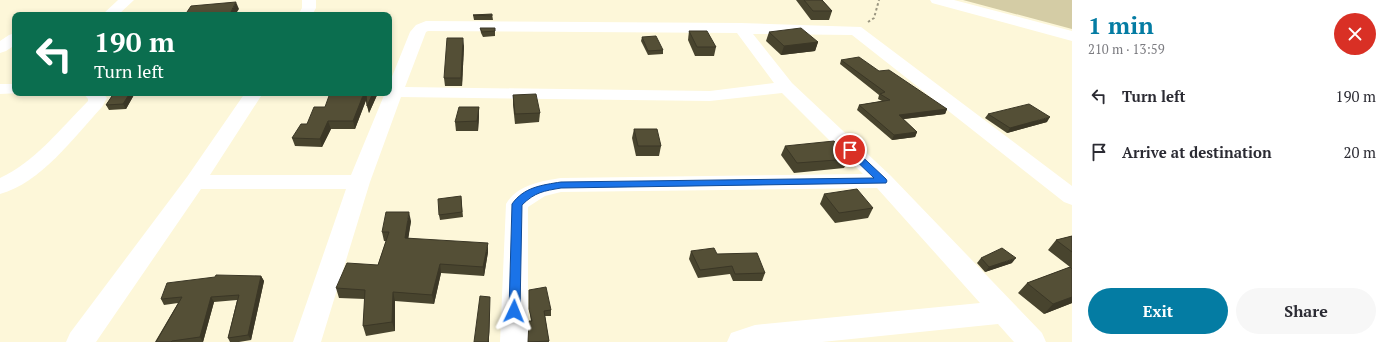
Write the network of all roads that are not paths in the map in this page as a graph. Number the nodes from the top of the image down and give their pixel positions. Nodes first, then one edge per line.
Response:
1 (127, 0) edge
2 (309, 0) edge
3 (937, 0) edge
4 (113, 12) edge
5 (307, 12) edge
6 (741, 28) junction
7 (1072, 36) edge
8 (12, 40) edge
9 (0, 48) edge
10 (786, 87) junction
11 (12, 89) edge
12 (0, 90) edge
13 (395, 92) junction
14 (96, 96) edge
15 (252, 96) edge
16 (883, 181) junction
17 (195, 182) junction
18 (359, 182) junction
19 (0, 187) edge
20 (1072, 197) edge
21 (1002, 312) junction
22 (80, 342) edge
23 (307, 342) edge
24 (514, 342) edge
25 (741, 342) edge
26 (1032, 342) edge

1 - 4 street
2 - 5 street
3 - 7 street
6 - 10 street
6 - 13 street
6 - 20 street
8 - 9 street
10 - 13 street
10 - 16 street
11 - 12 street
13 - 18 street
14 - 19 street
15 - 17 street
16 - 21 street
16 - 24 street
17 - 18 street
17 - 22 street
18 - 23 street
21 - 25 street
21 - 26 street

